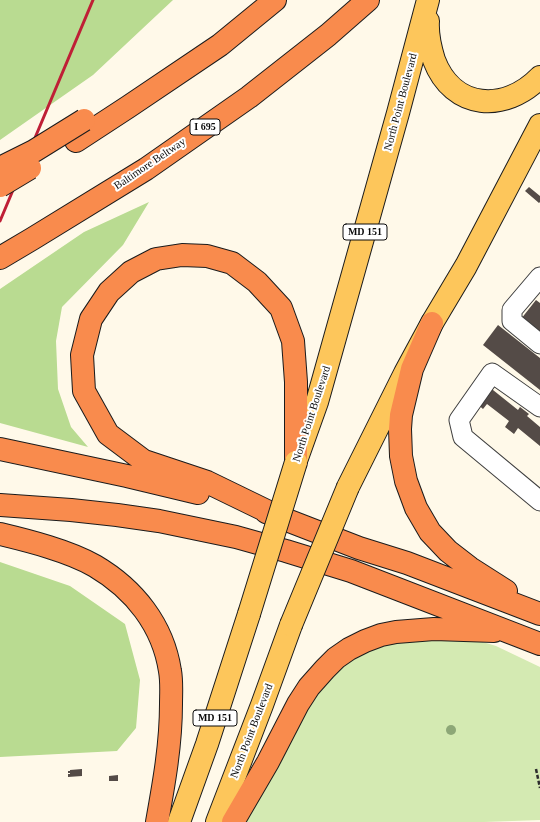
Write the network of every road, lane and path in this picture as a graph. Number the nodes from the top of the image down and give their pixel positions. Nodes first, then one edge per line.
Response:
1 (270, 0) edge
2 (275, 0) edge
3 (368, 0) edge
4 (429, 0) edge
5 (540, 78) edge
6 (540, 125) edge
7 (0, 168) edge
8 (0, 186) edge
9 (0, 258) edge
10 (538, 284) edge
11 (432, 323) junction
12 (540, 344) edge
13 (540, 407) edge
14 (0, 449) edge
15 (296, 462) junction
16 (536, 491) edge
17 (0, 505) edge
18 (279, 516) junction
19 (0, 534) edge
20 (540, 614) edge
21 (509, 632) junction
22 (540, 644) edge
23 (536, 768) dead end
24 (540, 788) edge
25 (157, 822) edge
26 (179, 822) edge
27 (217, 822) edge
28 (233, 822) edge

1 - 7 highway, bridge
2 - 8 highway, bridge
3 - 9 highway, Baltimore Beltway / I 695
4 - 5 main road
4 - 15 main road, North Point Boulevard / MD 151
6 - 11 main road, North Point Boulevard / MD 151
10 - 12 lane
11 - 20 highway
11 - 27 main road, North Point Boulevard / MD 151, bridge
13 - 16 lane
14 - 18 highway
15 - 18 highway
15 - 26 main road, North Point Boulevard / MD 151, bridge
17 - 21 highway
18 - 20 highway
19 - 25 highway
21 - 22 highway
21 - 28 highway
23 - 24 path

